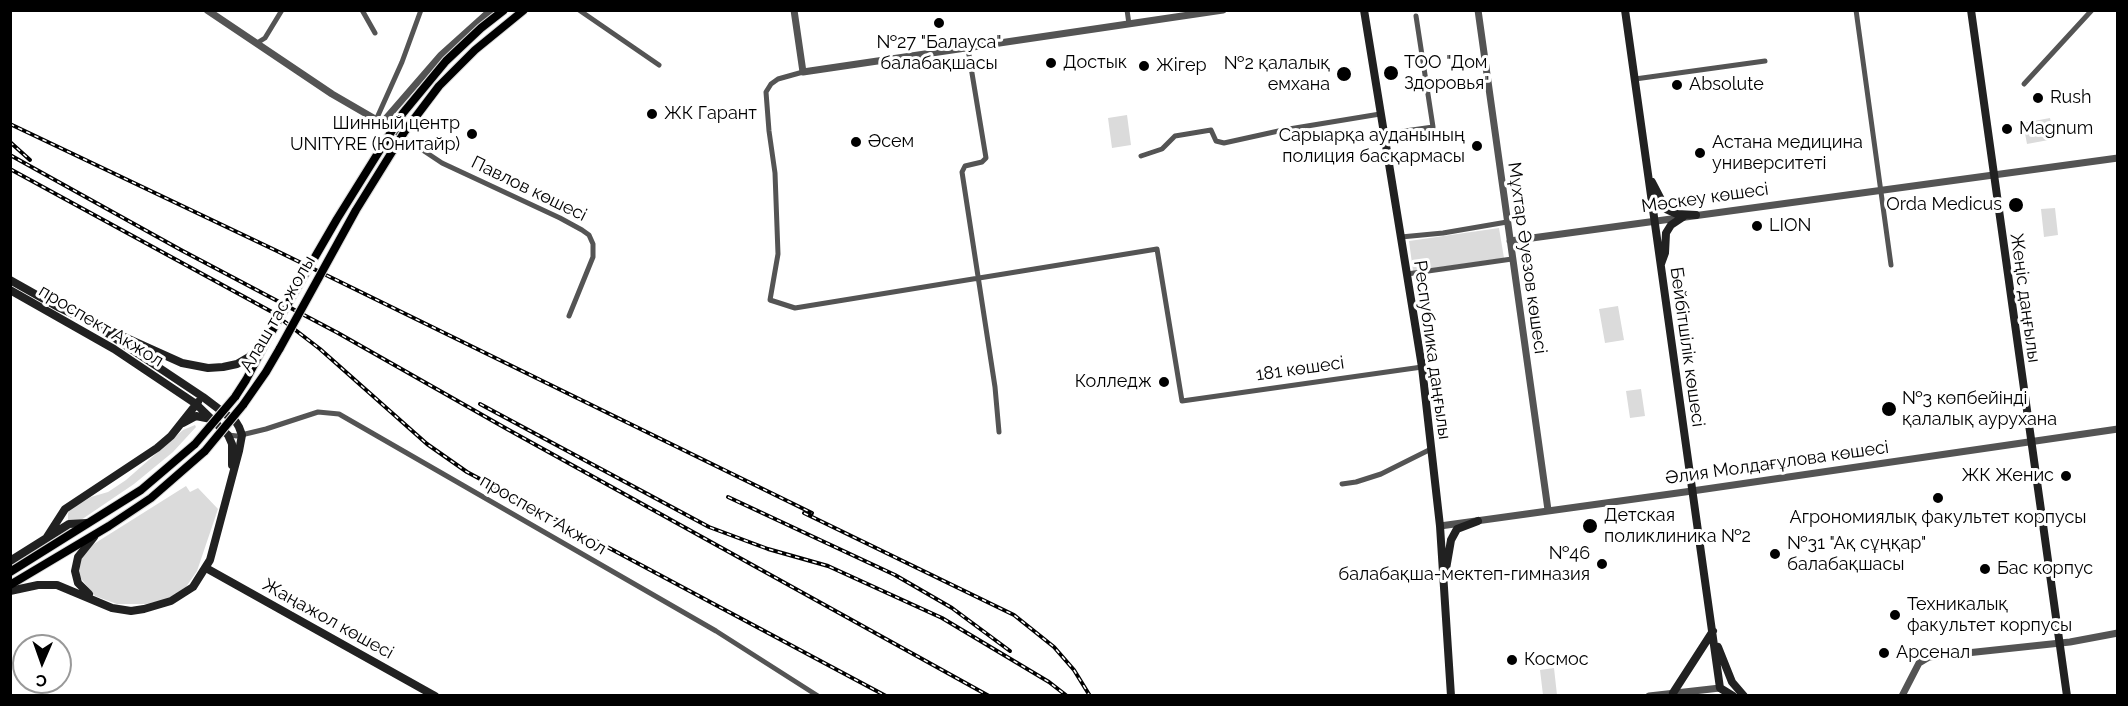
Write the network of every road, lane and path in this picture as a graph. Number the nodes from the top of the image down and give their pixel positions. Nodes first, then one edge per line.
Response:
1 (207, 10) edge
2 (282, 10) edge
3 (362, 10) edge
4 (421, 10) edge
5 (491, 10) edge
6 (504, 10) edge
7 (524, 10) edge
8 (579, 10) edge
9 (794, 10) edge
10 (1127, 10) edge
11 (1223, 10) edge
12 (1364, 10) edge
13 (1478, 10) edge
14 (1625, 10) edge
15 (1856, 10) edge
16 (1971, 10) edge
17 (2092, 10) edge
18 (1416, 16) dead end
19 (1129, 24) junction
20 (375, 33) dead end
21 (257, 43) junction
22 (968, 49) junction
23 (1765, 61) dead end
24 (659, 65) dead end
25 (803, 72) junction
26 (1635, 79) junction
27 (2024, 84) dead end
28 (1380, 114) junction
29 (379, 122) junction
30 (1384, 134) junction
31 (1141, 156) dead end
32 (2118, 158) edge
33 (1648, 175) junction
34 (1993, 175) junction
35 (1880, 189) junction
36 (1696, 215) junction
37 (1683, 217) junction
38 (1654, 221) junction
39 (1507, 222) junction
40 (1401, 237) junction
41 (1510, 241) junction
42 (1512, 260) junction
43 (1891, 265) dead end
44 (1660, 266) junction
45 (1407, 274) junction
46 (978, 277) junction
47 (10, 280) edge
48 (10, 290) edge
49 (570, 316) dead end
50 (95, 325) junction
51 (268, 338) junction
52 (1422, 367) junction
53 (177, 392) junction
54 (203, 397) junction
55 (196, 405) junction
56 (214, 420) junction
57 (179, 425) junction
58 (2118, 429) edge
59 (999, 432) dead end
60 (228, 435) junction
61 (242, 435) junction
62 (2031, 442) junction
63 (1431, 449) junction
64 (232, 472) junction
65 (1342, 484) dead end
66 (1692, 492) junction
67 (65, 509) junction
68 (1548, 510) junction
69 (1478, 521) junction
70 (91, 522) junction
71 (69, 524) junction
72 (1440, 526) junction
73 (96, 533) junction
74 (47, 537) junction
75 (10, 561) edge
76 (206, 568) junction
77 (10, 572) edge
78 (1444, 582) junction
79 (10, 585) edge
80 (10, 591) edge
81 (103, 604) junction
82 (1713, 631) junction
83 (2118, 633) edge
84 (2060, 643) junction
85 (1718, 692) edge
86 (1673, 693) junction
87 (435, 696) edge
88 (818, 696) edge
89 (1451, 696) edge
90 (1649, 696) edge
91 (1694, 696) edge
92 (1733, 696) edge
93 (1744, 696) edge
94 (1902, 696) edge
95 (2067, 696) edge

1 - 21 street
2 - 21 street
3 - 20 street
4 - 29 street
5 - 29 street
6 - 51 main road, Алаш тас жолы, bridge
7 - 73 main road, Алаш тас жолы, bridge
8 - 24 street
9 - 25 street
10 - 19 street
11 - 19 street
12 - 28 main road, Республика даңғылы
13 - 39 street, Мұхтар Әуезов көшесі
14 - 26 main road, Бейбітшілік көшесі
15 - 35 street
16 - 34 main road, Жеңіс даңғылы
17 - 27 street
18 - 30 street
19 - 22 street
21 - 29 street
22 - 25 street
22 - 46 street
23 - 26 street
25 - 46 street
26 - 33 main road, Бейбітшілік көшесі
28 - 30 main road, Республика даңғылы
28 - 31 street
29 - 49 street, Павлов көшесі
30 - 40 main road, Республика даңғылы
32 - 34 street, Мәскеу көшесі
33 - 36 main road
33 - 38 main road, Бейбітшілік көшесі
34 - 35 street, Мәскеу көшесі
34 - 62 main road, Жеңіс даңғылы
35 - 36 street, Мәскеу көшесі
35 - 43 street
36 - 37 street, Мәскеу көшесі
37 - 38 street, Мәскеу көшесі
37 - 44 main road
38 - 41 street, Мәскеу көшесі
38 - 44 main road, Бейбітшілік көшесі
39 - 40 street
39 - 41 street, Мұхтар Әуезов көшесі
40 - 45 main road, Республика даңғылы
41 - 42 street, Мұхтар Әуезов көшесі
42 - 45 street
42 - 68 street, Мұхтар Әуезов көшесі
44 - 66 main road, Бейбітшілік көшесі
45 - 52 main road, Республика даңғылы
46 - 52 street, 181 көшесі
46 - 59 street
47 - 50 main road
48 - 53 main road, проспект Акжол
50 - 51 main road
50 - 54 main road, проспект Акжол
51 - 70 main road, Алаш тас жолы, bridge
52 - 63 main road, Республика даңғылы
53 - 55 main road, проспект Акжол
53 - 57 main road
54 - 55 main road
54 - 61 main road, проспект Акжол
55 - 56 main road, проспект Акжол
55 - 57 main road
56 - 57 main road
56 - 60 main road, проспект Акжол
57 - 67 main road
58 - 62 street, Әлия Молдағұлова көшесі
60 - 61 street
60 - 64 main road
61 - 64 main road
61 - 88 street, проспект Акжол
62 - 66 street, Әлия Молдағұлова көшесі
62 - 84 main road, Жеңіс даңғылы
63 - 65 street
63 - 72 main road, Республика даңғылы
64 - 76 main road
66 - 68 street, Әлия Молдағұлова көшесі
66 - 82 main road, Бейбітшілік көшесі
67 - 71 main road
67 - 74 main road
68 - 69 street, Әлия Молдағұлова көшесі
69 - 72 street, Әлия Молдағұлова көшесі
69 - 78 main road
70 - 71 main road
70 - 77 main road, Алаш тас жолы
71 - 74 main road
72 - 78 main road, Республика даңғылы
73 - 79 main road, Алаш тас жолы
73 - 81 main road
74 - 75 main road
76 - 81 main road
76 - 87 main road, Жаңажол көшесі
78 - 89 main road, Республика даңғылы
80 - 81 main road
82 - 85 main road, Бейбітшілік көшесі
82 - 86 main road
82 - 93 main road
83 - 84 street
84 - 94 street
84 - 95 main road, Жеңіс даңғылы
85 - 86 street
85 - 92 main road
86 - 90 street
86 - 91 street

